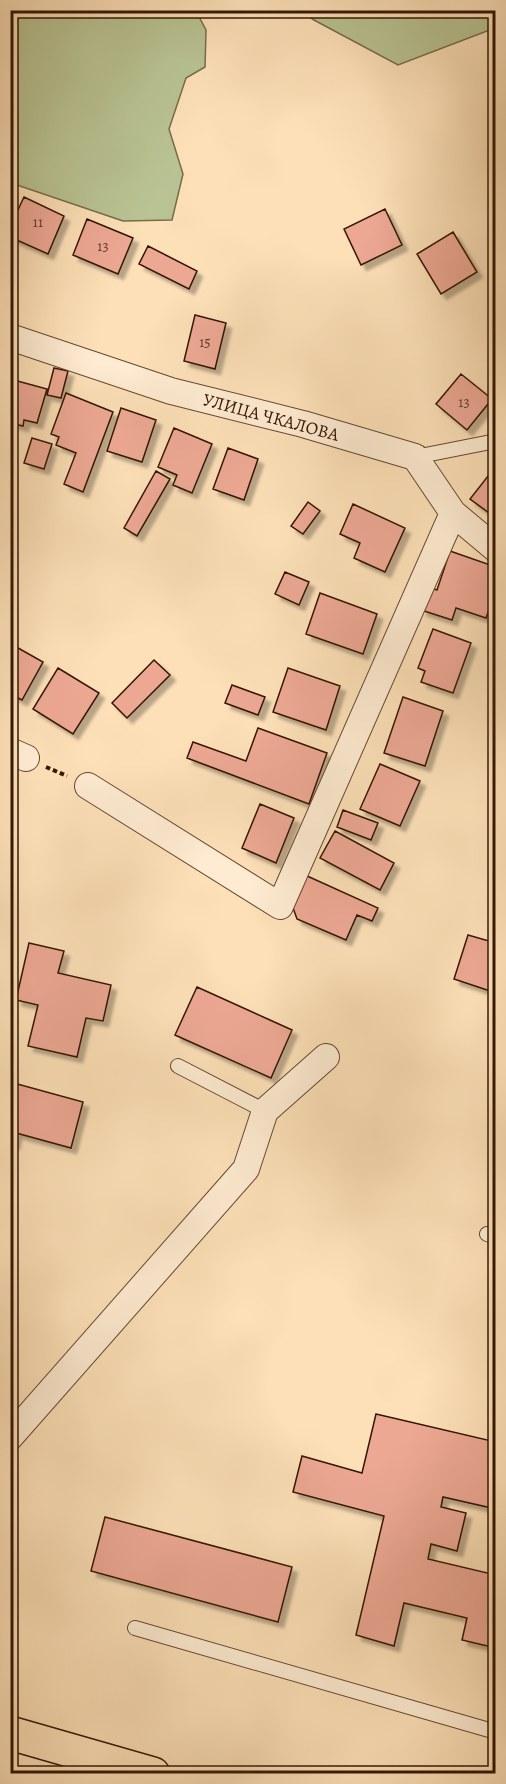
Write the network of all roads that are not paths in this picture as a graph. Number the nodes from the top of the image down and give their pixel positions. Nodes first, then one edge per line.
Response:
1 (10, 337) edge
2 (495, 441) edge
3 (415, 457) junction
4 (453, 513) junction
5 (495, 549) edge
6 (88, 786) road end
7 (326, 1057) dead end
8 (178, 1066) dead end
9 (265, 1111) junction
10 (10, 1437) edge
11 (135, 1628) dead end
12 (495, 1732) edge
13 (10, 1733) edge
14 (153, 1773) edge

1 - 3 street, УЛИЦА ЧКАЛОВА
2 - 3 lane
3 - 4 street
4 - 5 street
4 - 6 street
7 - 9 street
8 - 9 lane
9 - 10 street
11 - 12 lane
13 - 14 main road

